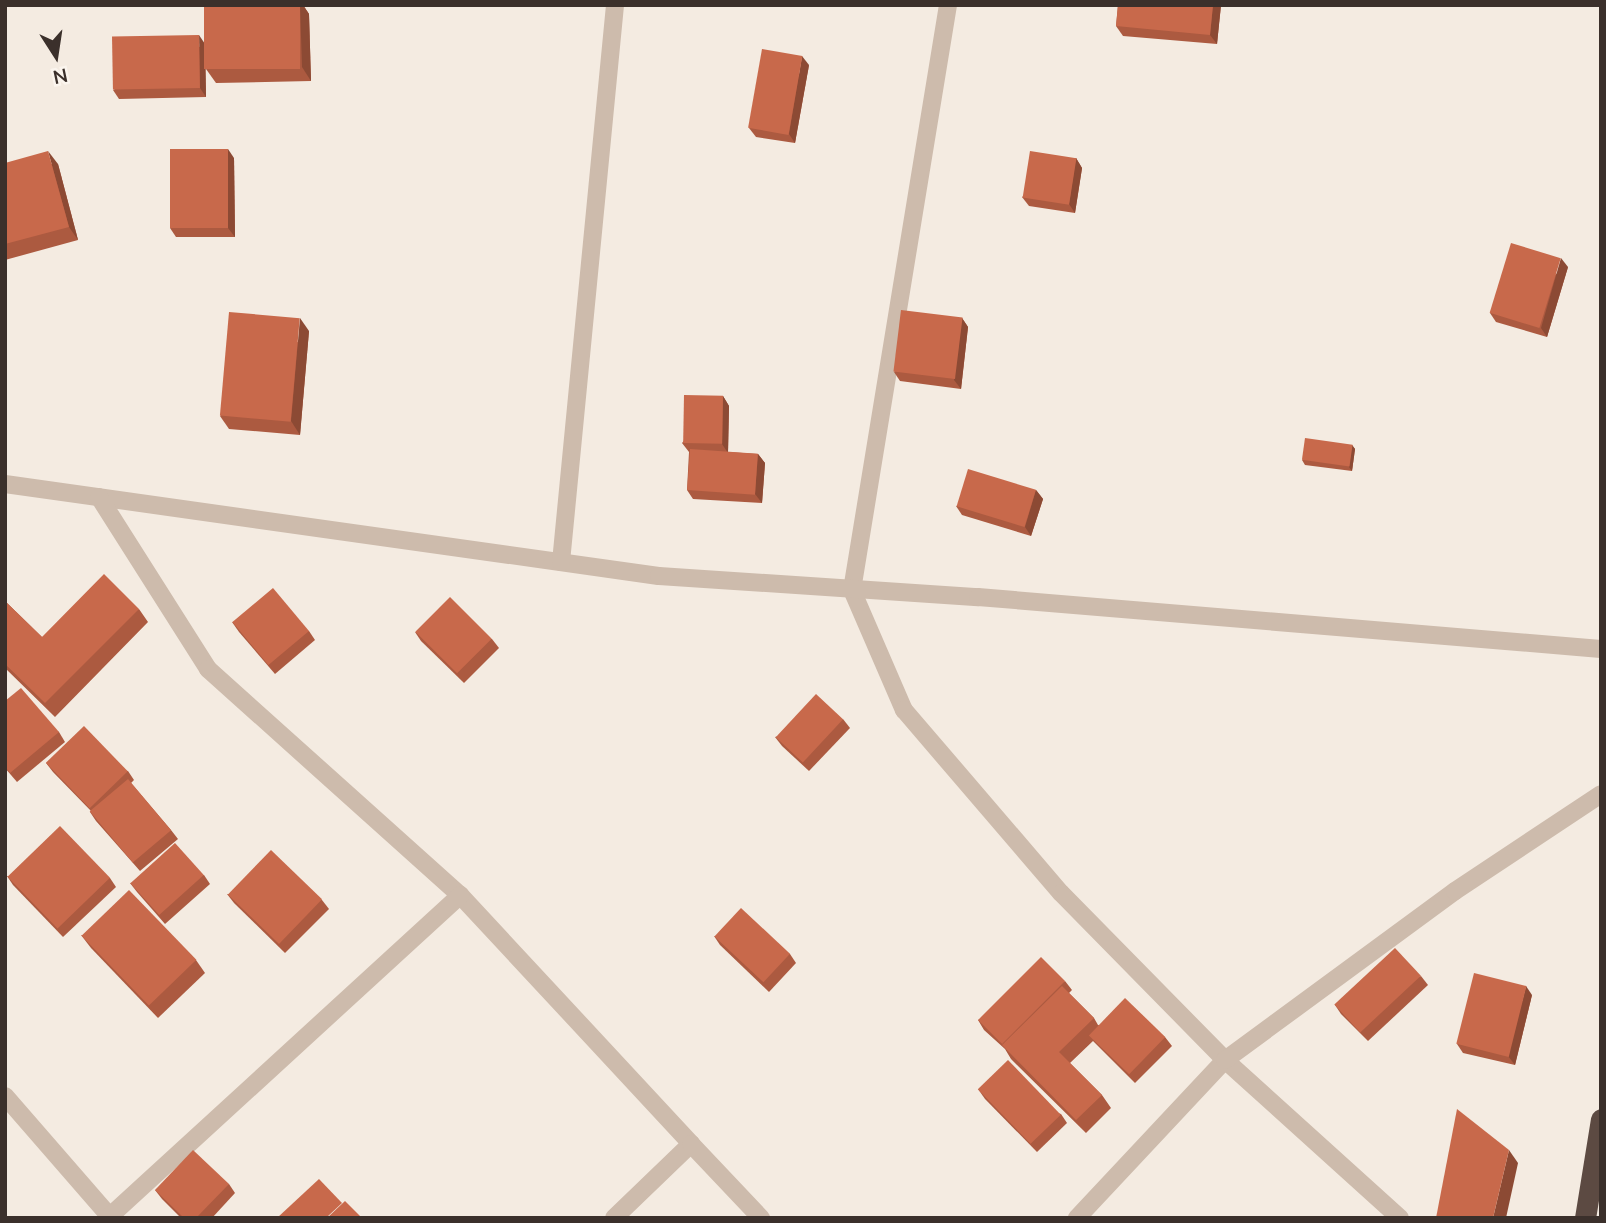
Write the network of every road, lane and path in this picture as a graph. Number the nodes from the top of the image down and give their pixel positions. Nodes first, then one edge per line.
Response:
1 (615, 5) edge
2 (948, 5) edge
3 (5, 484) edge
4 (99, 497) junction
5 (561, 562) junction
6 (852, 590) junction
7 (1601, 649) edge
8 (1601, 794) edge
9 (460, 895) junction
10 (1225, 1060) junction
11 (5, 1096) edge
12 (1601, 1119) edge
13 (691, 1144) junction
14 (110, 1217) edge
15 (614, 1218) edge
16 (761, 1218) edge
17 (1077, 1218) edge
18 (1400, 1218) edge
19 (1585, 1218) edge

1 - 5 street
2 - 6 street
3 - 4 street
4 - 5 street
4 - 9 street
5 - 6 street
6 - 7 street
6 - 10 street
8 - 10 street
9 - 13 street
9 - 14 street
10 - 17 street
10 - 18 street
11 - 14 street
12 - 19 highway
13 - 15 street
13 - 16 street

